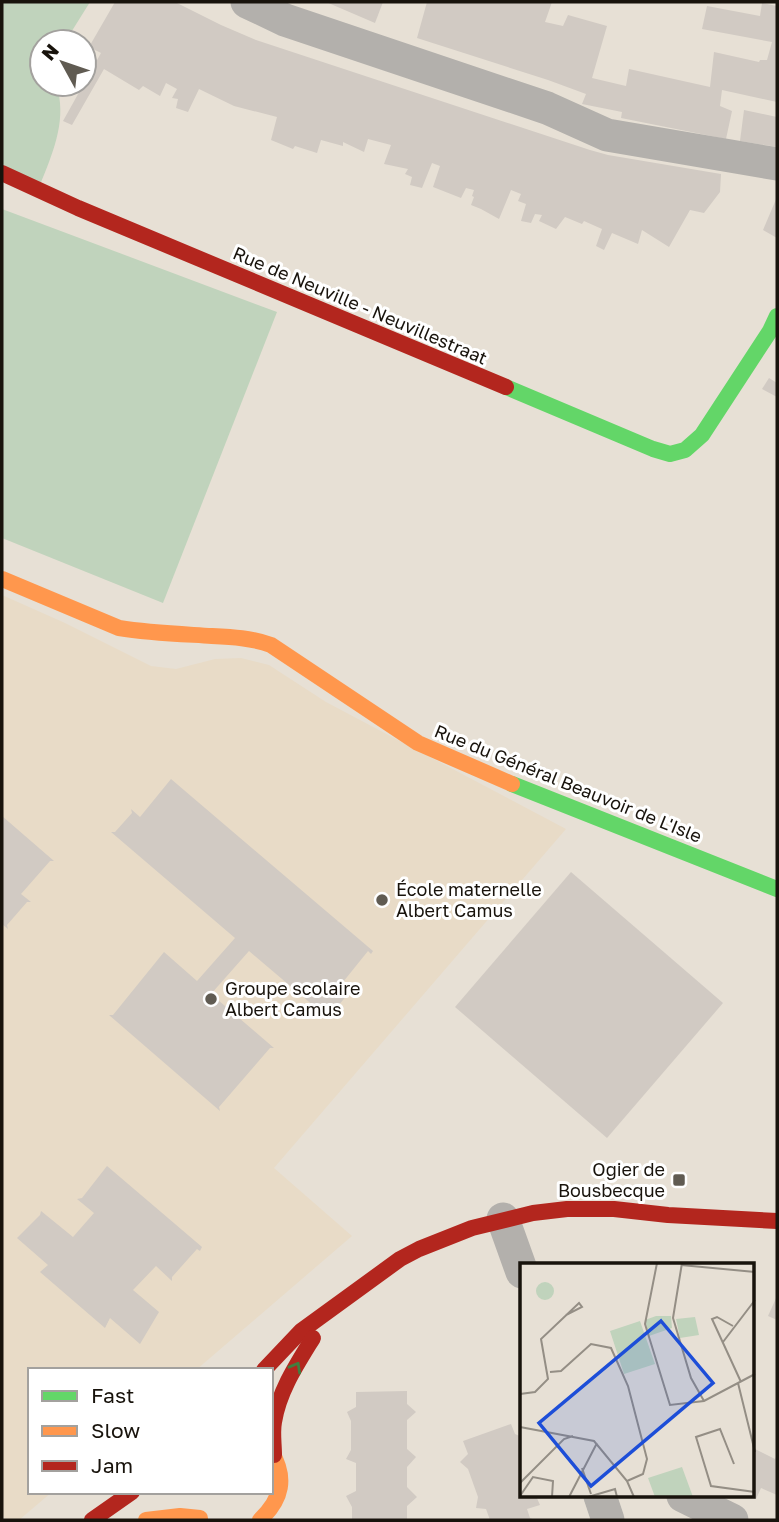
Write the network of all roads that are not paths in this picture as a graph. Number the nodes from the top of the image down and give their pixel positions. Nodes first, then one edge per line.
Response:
1 (247, 2) edge
2 (777, 164) edge
3 (2, 173) edge
4 (777, 316) edge
5 (2, 579) edge
6 (777, 889) edge
7 (503, 1219) junction
8 (777, 1221) edge
9 (520, 1266) edge
10 (340, 1304) junction
11 (266, 1368) edge
12 (273, 1453) edge
13 (129, 1494) edge
14 (601, 1498) edge
15 (687, 1498) edge
16 (187, 1501) dead end
17 (272, 1513) edge
18 (201, 1519) edge
19 (92, 1520) edge
20 (146, 1520) edge
21 (608, 1520) edge
22 (732, 1520) edge

1 - 2 street
3 - 4 street, Rue de Neuville - Neuvillestraat
5 - 6 street, Rue du Général Beauvoir de L'Isle
7 - 8 street
7 - 9 street
7 - 10 street
10 - 11 street
12 -> 10 street
12 - 17 street
13 - 19 street
14 - 21 street
15 - 22 street
16 - 18 street
18 - 20 street

